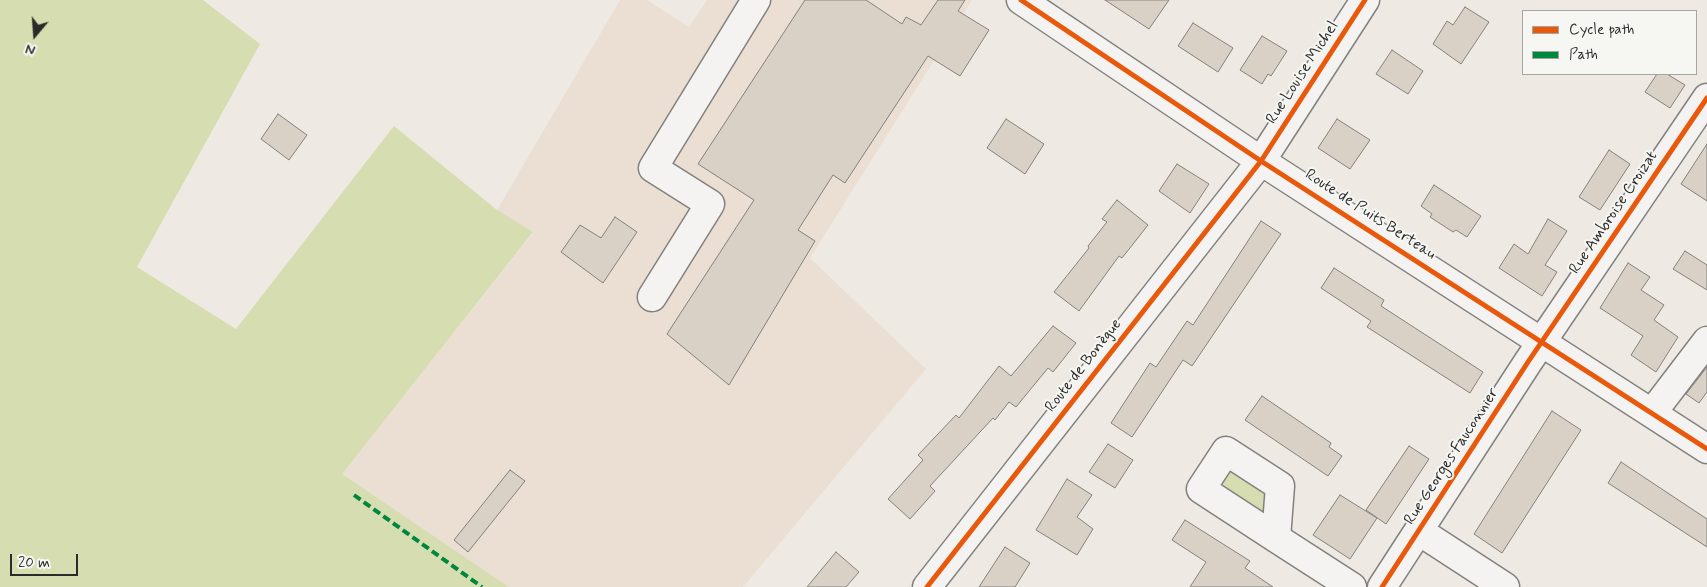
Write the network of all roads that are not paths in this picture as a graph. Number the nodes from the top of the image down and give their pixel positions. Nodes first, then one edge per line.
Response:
1 (756, 0) edge
2 (1021, 0) edge
3 (1365, 0) edge
4 (1707, 98) edge
5 (1261, 160) junction
6 (652, 297) dead end
7 (1542, 341) junction
8 (1707, 341) edge
9 (1652, 413) junction
10 (1707, 449) edge
11 (1419, 531) junction
12 (1276, 538) dead end
13 (927, 587) edge
14 (1352, 587) edge
15 (1382, 587) edge
16 (1505, 587) edge

1 - 6 street
2 - 5 street, Route de Puits Berteau
3 - 5 street, Rue Louise Michel
4 - 7 street, Rue Ambroise Croizat
5 - 7 street, Route de Puits Berteau
5 - 13 street, Route de Bonègue
7 - 9 street, Route de Puits Berteau
7 - 11 street, Rue Georges Fauconnier
8 - 9 street
9 - 10 street, Route de Puits Berteau
11 - 15 street, Rue Georges Fauconnier
11 - 16 street
12 - 14 street

